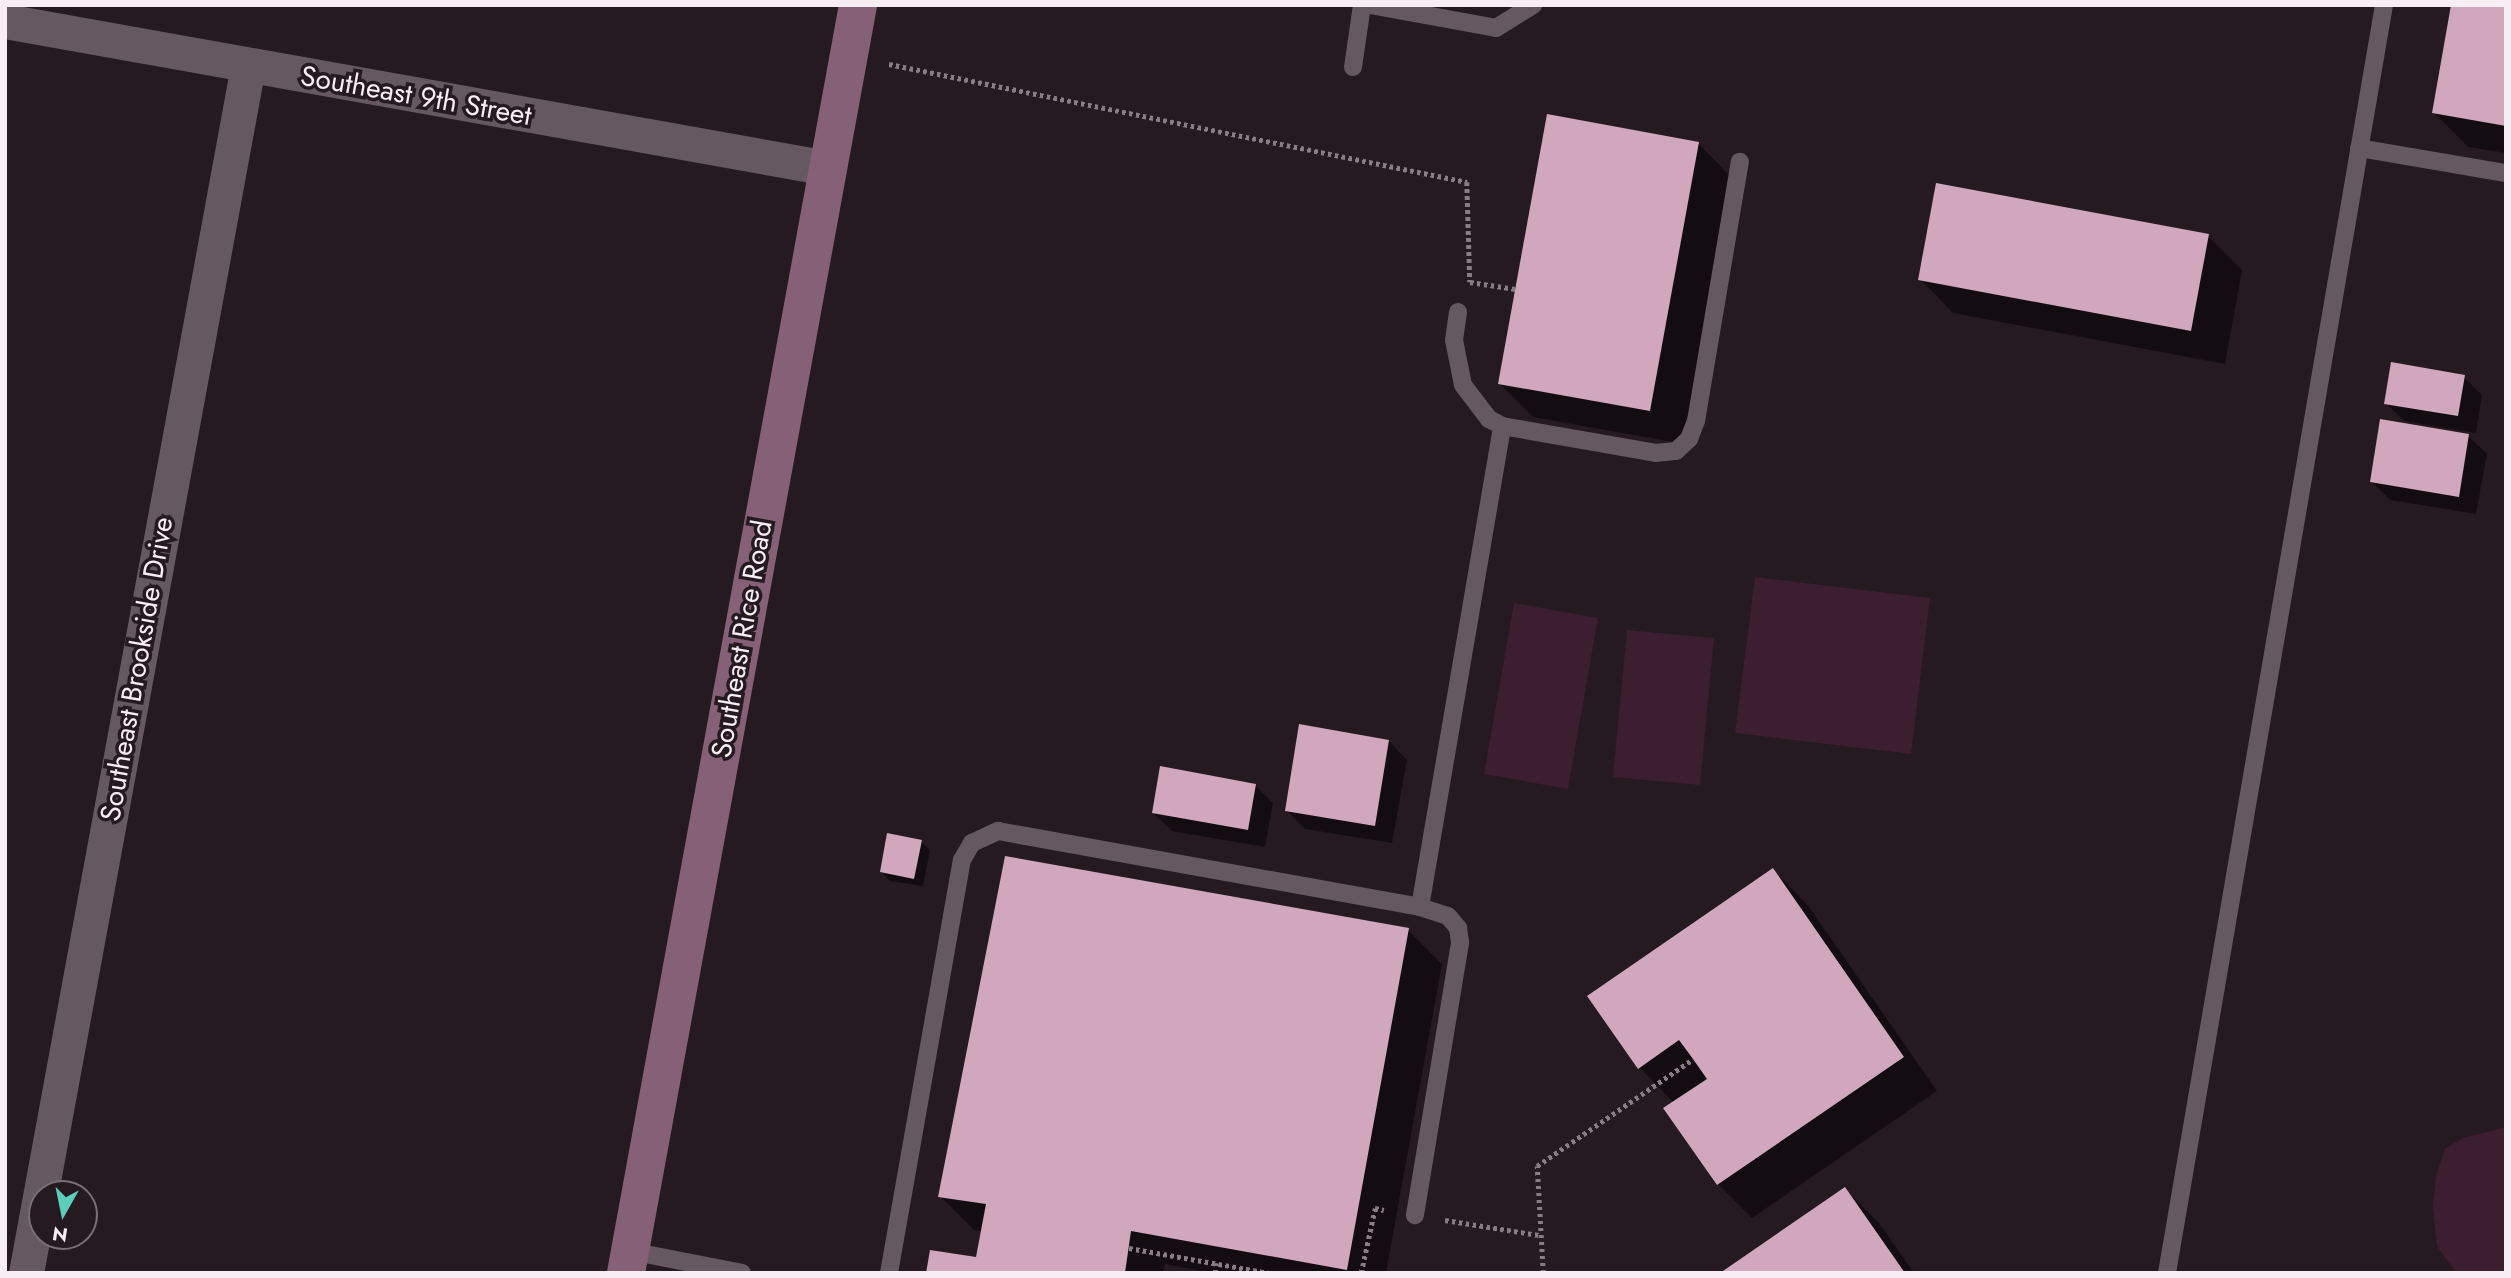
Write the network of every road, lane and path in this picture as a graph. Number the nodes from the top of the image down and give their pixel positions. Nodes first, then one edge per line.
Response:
1 (858, 5) edge
2 (1363, 5) edge
3 (1370, 5) edge
4 (1533, 5) edge
5 (2384, 5) edge
6 (5, 21) edge
7 (885, 63) dead end
8 (248, 66) junction
9 (1353, 67) dead end
10 (2359, 148) junction
11 (1740, 162) dead end
12 (828, 168) junction
13 (2506, 173) edge
14 (1515, 289) dead end
15 (1458, 312) dead end
16 (1502, 426) junction
17 (1420, 907) junction
18 (1693, 1059) dead end
19 (1415, 1215) dead end
20 (1129, 1248) dead end
21 (628, 1262) edge
22 (1216, 1263) junction
23 (26, 1273) edge
24 (742, 1273) edge
25 (889, 1273) edge
26 (1214, 1273) edge
27 (1269, 1273) edge
28 (1543, 1273) edge
29 (2167, 1273) edge

1 - 12 street, Southeast Rice Road
2 - 9 lane
3 - 4 lane
5 - 10 lane
6 - 8 street, Southeast 9th Street
7 - 14 path
8 - 12 street, Southeast 9th Street
8 - 23 street, Southeast Brookside Drive
10 - 13 lane
10 - 29 lane
11 - 16 lane
12 - 21 street, Southeast Rice Road
15 - 16 lane
16 - 17 lane
17 - 19 lane
17 - 25 lane
18 - 28 path
20 - 22 path
21 - 24 lane
22 - 26 path
22 - 27 path

